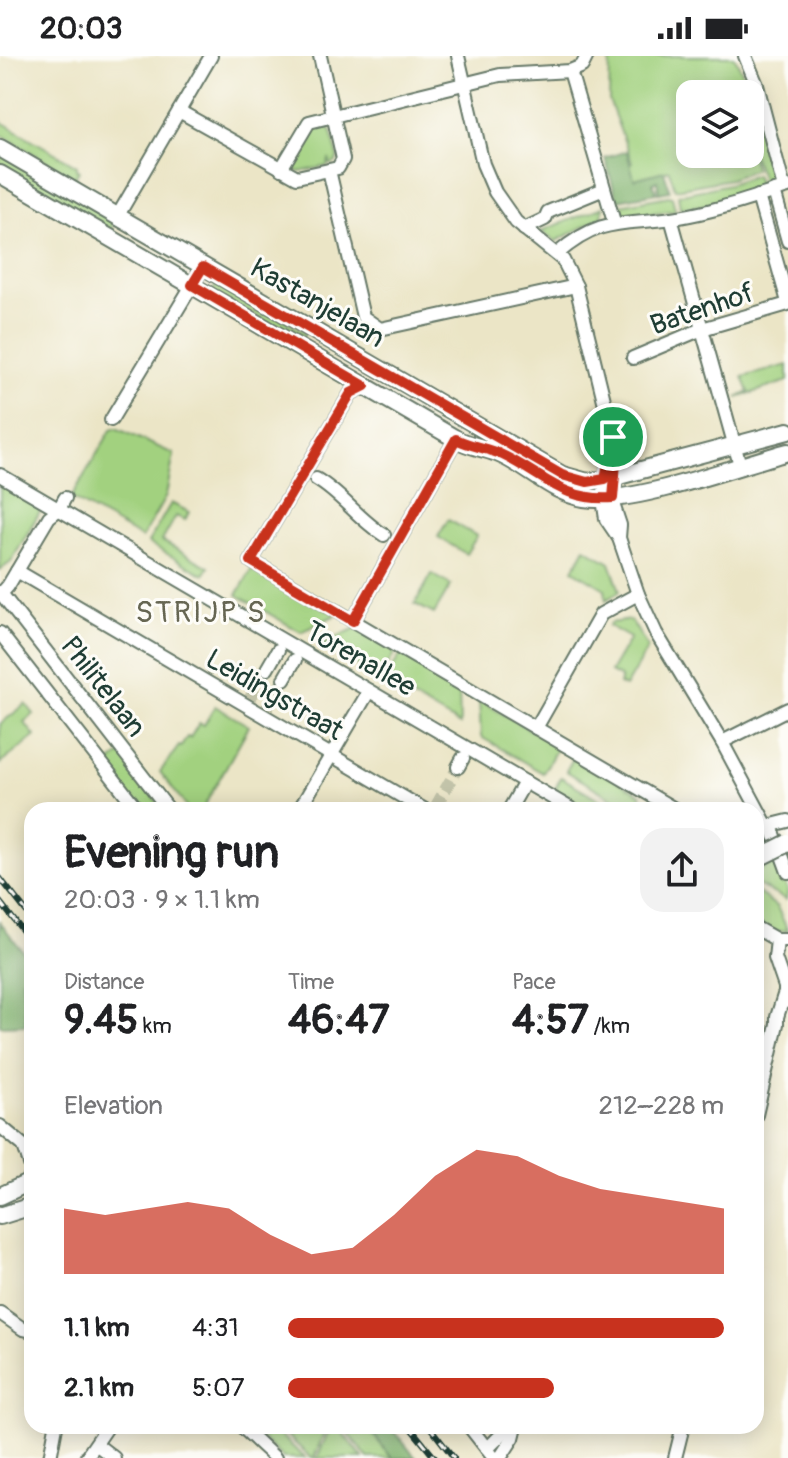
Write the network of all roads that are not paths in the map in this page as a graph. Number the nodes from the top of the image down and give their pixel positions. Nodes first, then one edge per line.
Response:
1 (211, 56) edge
2 (320, 56) edge
3 (458, 56) edge
4 (587, 56) edge
5 (745, 56) edge
6 (570, 71) junction
7 (464, 84) junction
8 (180, 109) junction
9 (333, 116) junction
10 (0, 148) edge
11 (281, 169) junction
12 (329, 170) junction
13 (0, 174) edge
14 (604, 189) junction
15 (782, 189) edge
16 (758, 196) junction
17 (117, 217) junction
18 (671, 218) junction
19 (614, 222) junction
20 (524, 229) junction
21 (788, 241) edge
22 (557, 254) junction
23 (203, 267) junction
24 (192, 285) junction
25 (576, 286) junction
26 (788, 303) edge
27 (702, 329) junction
28 (633, 358) dead end
29 (365, 386) junction
30 (111, 420) dead end
31 (788, 431) edge
32 (456, 439) junction
33 (734, 445) junction
34 (788, 452) edge
35 (740, 465) junction
36 (0, 475) edge
37 (300, 478) junction
38 (610, 478) junction
39 (316, 479) dead end
40 (329, 488) junction
41 (608, 498) junction
42 (62, 504) junction
43 (372, 526) junction
44 (384, 535) dead end
45 (399, 539) junction
46 (17, 571) junction
47 (1, 594) edge
48 (638, 594) junction
49 (353, 621) junction
50 (0, 633) edge
51 (278, 650) dead end
52 (295, 660) dead end
53 (267, 669) tunnel mouth
54 (284, 679) tunnel mouth
55 (369, 691) junction
56 (788, 709) edge
57 (536, 728) junction
58 (722, 742) junction
59 (332, 755) junction
60 (525, 782) junction
61 (132, 802) edge
62 (163, 802) edge
63 (304, 802) edge
64 (418, 802) edge
65 (514, 802) edge
66 (559, 802) edge
67 (662, 802) edge
68 (750, 802) edge
69 (788, 821) edge
70 (764, 827) edge
71 (764, 830) edge
72 (788, 832) edge
73 (764, 843) edge
74 (786, 852) edge
75 (764, 857) edge
76 (788, 872) edge
77 (764, 932) edge
78 (783, 940) edge
79 (780, 1028) edge
80 (764, 1052) edge
81 (770, 1053) junction
82 (764, 1080) edge
83 (0, 1126) edge
84 (24, 1143) edge
85 (24, 1185) edge
86 (0, 1196) edge
87 (24, 1208) edge
88 (0, 1216) edge
89 (0, 1313) edge
90 (24, 1329) edge
91 (54, 1434) edge
92 (103, 1434) edge
93 (250, 1434) edge
94 (476, 1434) edge
95 (506, 1434) edge
96 (514, 1434) edge
97 (681, 1434) edge
98 (96, 1444) junction
99 (494, 1455) edge
100 (50, 1458) edge
101 (86, 1458) edge
102 (114, 1458) edge
103 (275, 1458) edge
104 (675, 1458) edge

1 - 8 street
2 - 9 street
3 - 7 street
4 - 6 street
5 - 15 street
6 - 7 street
6 - 14 street
7 - 9 street
7 - 20 street
8 - 11 street
8 - 17 street
9 - 11 street
9 - 12 street
10 - 17 main road, Kastanjelaan
11 - 12 street
12 - 25 street
13 - 24 main road, Kastanjelaan
14 - 19 street
14 - 20 street
15 - 16 street
15 - 21 street
16 - 18 street
16 - 26 street, Batenhof
17 - 23 main road, Kastanjelaan
18 - 19 street
18 - 27 street
19 - 22 street
20 - 22 street
22 - 25 street
23 - 24 street
23 - 38 main road, Kastanjelaan
24 - 29 main road, Kastanjelaan
24 - 30 street
25 - 38 street
26 - 27 street, Batenhof
27 - 28 street, Batenhof
27 - 33 street
29 - 32 main road, Kastanjelaan
29 - 37 street
31 - 33 main road, Kastanjelaan
32 - 41 main road, Kastanjelaan
32 - 45 street
33 - 35 street
33 - 38 main road, Kastanjelaan
34 - 35 main road
35 - 41 main road
36 - 42 street, Torenallee
37 - 40 street
37 - 49 street, Torenallee
38 - 41 street
39 - 40 street
40 - 43 street
41 - 48 street
42 - 46 street
42 - 55 street, Torenallee
43 - 44 street
43 - 45 street
45 - 49 street
46 - 47 street
46 - 59 street, Leidingstraat
47 - 62 street, Philitelaan
48 - 57 street
48 - 58 street
49 - 57 street, Torenallee
50 - 61 street, Philitelaan
51 - 53 street, Torenallee
52 - 54 street, Torenallee
55 - 59 street
55 - 60 street, Torenallee
56 - 58 street
57 - 67 street, Torenallee
58 - 68 street
59 - 63 street
59 - 64 street, Leidingstraat
60 - 65 street
60 - 66 street, Torenallee
69 - 70 street
71 - 74 street
72 - 73 main road
74 - 75 main road, bridge
74 - 76 street
77 - 78 street
78 - 79 street
79 - 81 street
80 - 81 street
81 - 82 street
83 - 84 street
85 - 86 main road
87 - 88 main road
89 - 90 street
91 - 100 street
92 - 98 street
93 - 103 street
94 - 99 street
95 - 99 street
96 - 99 street
97 - 104 street
98 - 101 street
98 - 102 street

